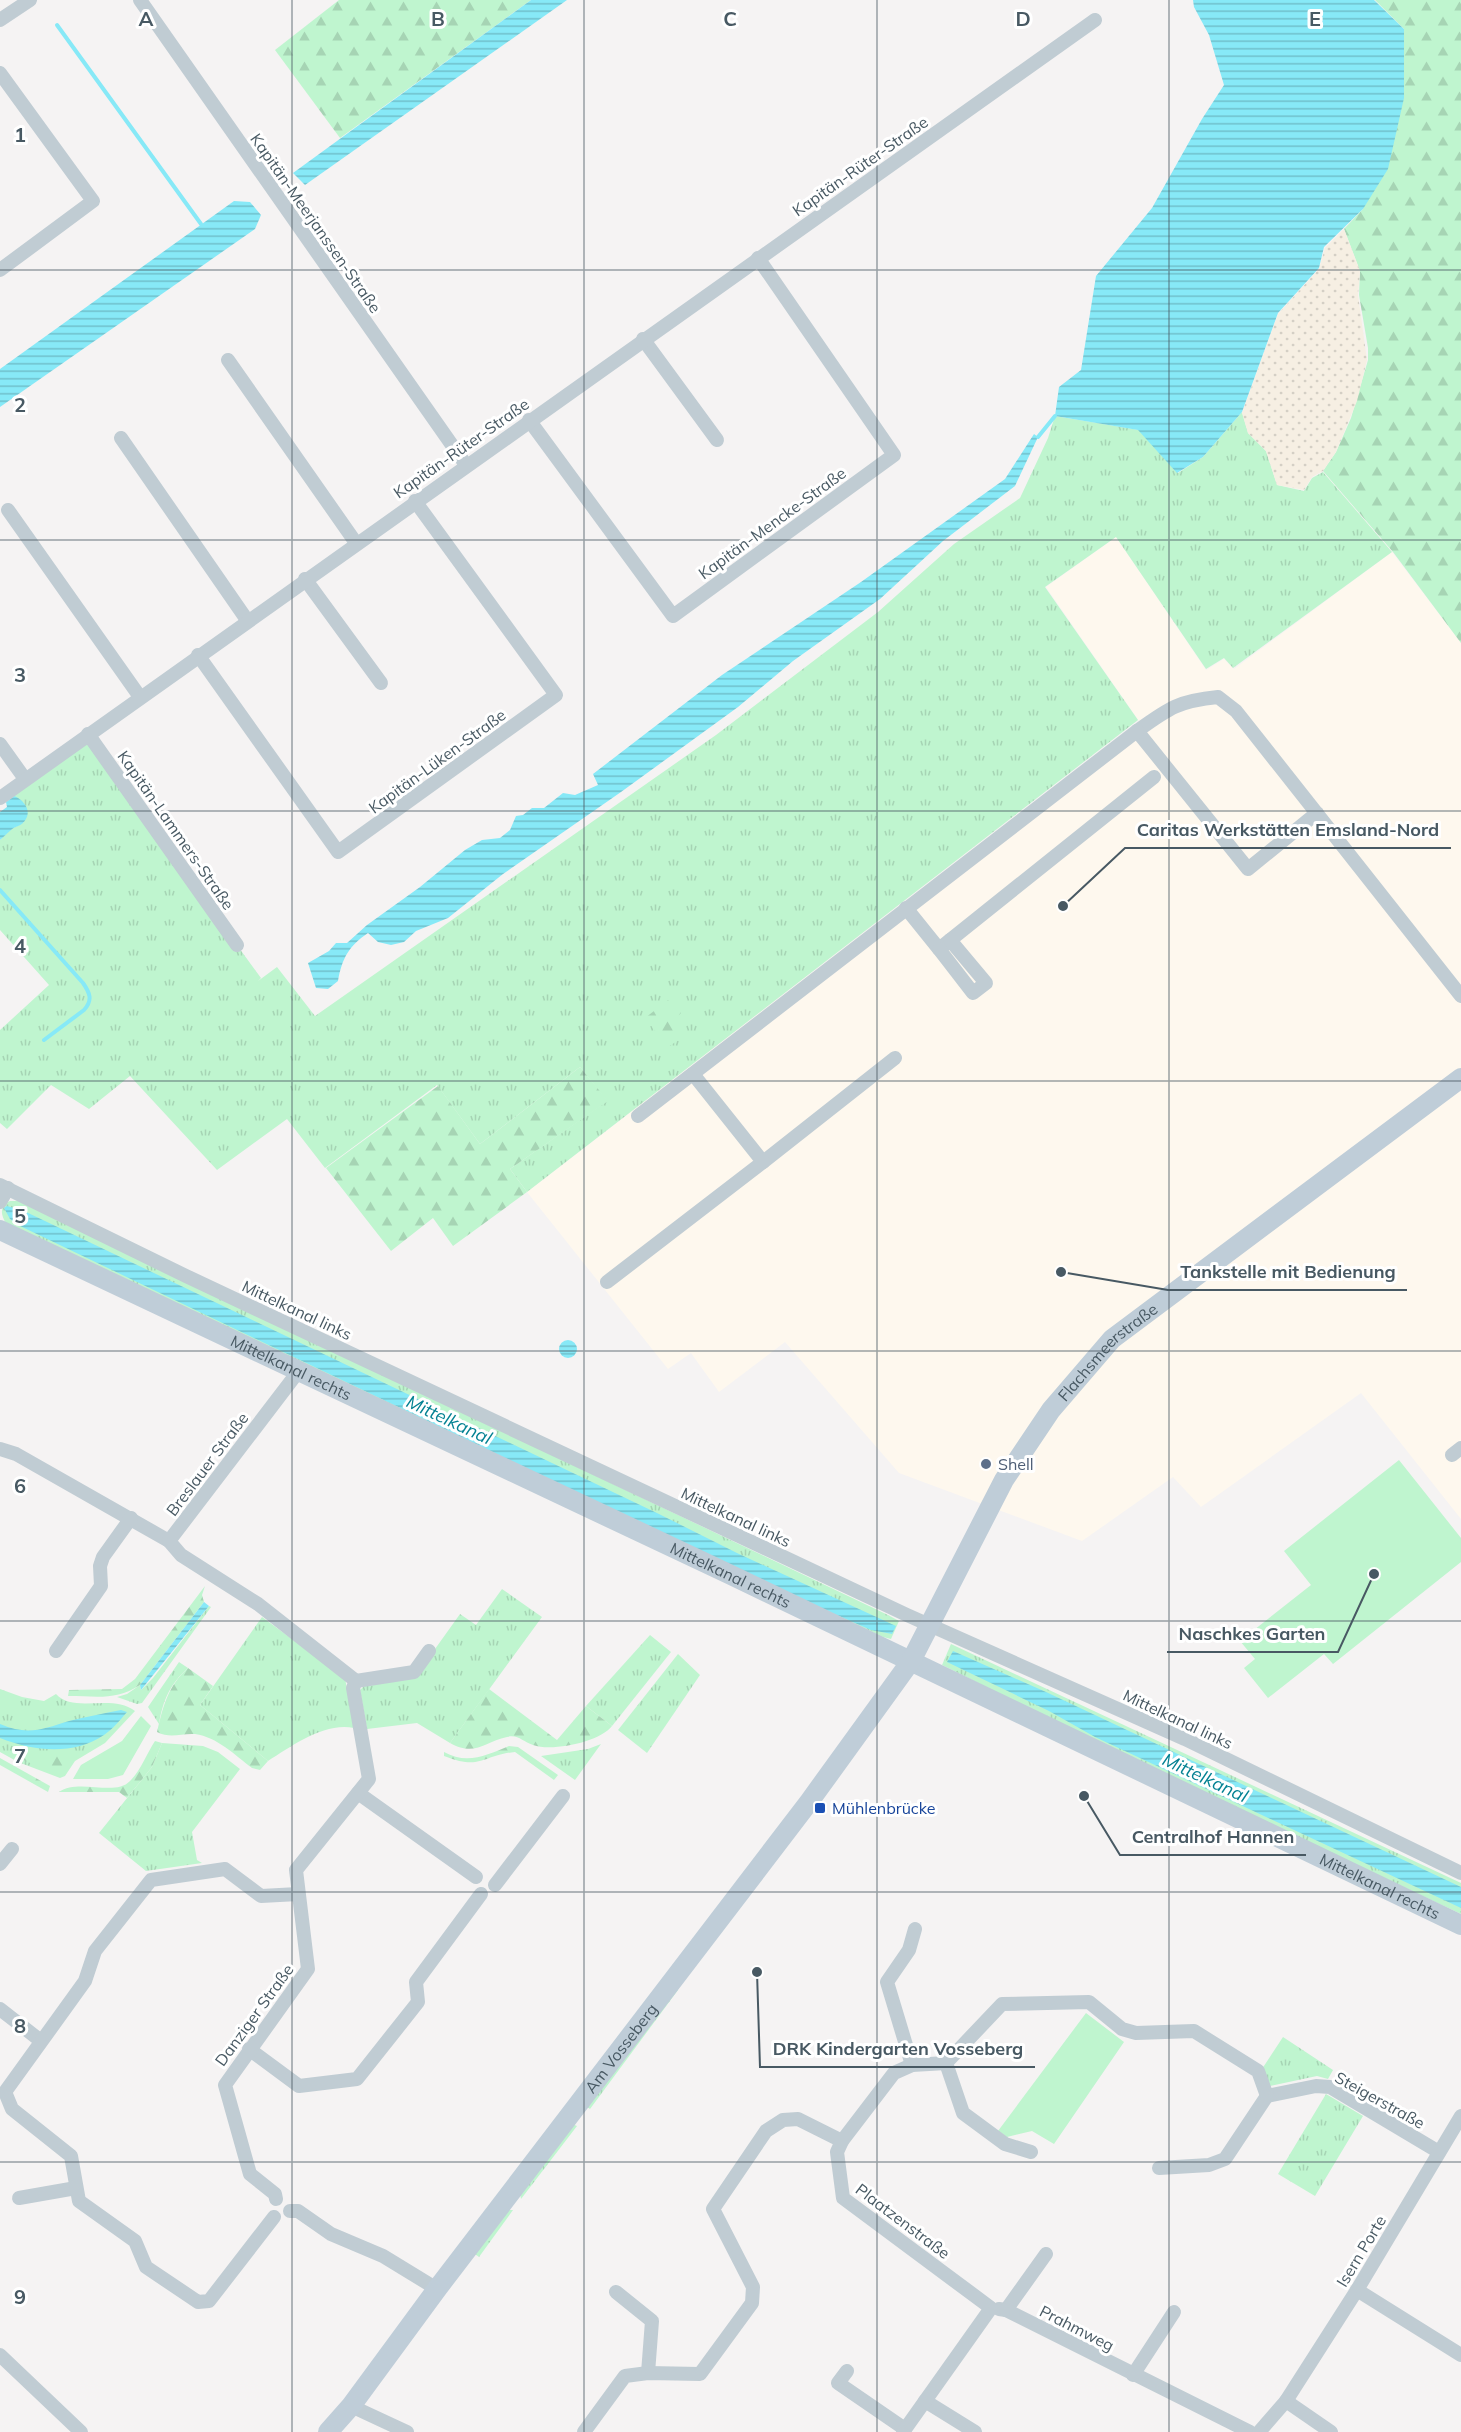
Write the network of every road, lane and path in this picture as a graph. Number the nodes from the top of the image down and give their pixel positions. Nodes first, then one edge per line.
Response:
1 (30, 0) edge
2 (140, 0) edge
3 (0, 20) edge
4 (1095, 20) dead end
5 (0, 73) edge
6 (758, 258) junction
7 (0, 270) edge
8 (643, 339) junction
9 (228, 360) dead end
10 (529, 420) junction
11 (121, 438) dead end
12 (717, 440) dead end
13 (466, 465) junction
14 (416, 501) junction
15 (8, 510) dead end
16 (356, 543) junction
17 (305, 579) junction
18 (247, 620) junction
19 (198, 656) junction
20 (381, 683) dead end
21 (140, 697) junction
22 (1137, 732) junction
23 (88, 734) junction
24 (0, 744) edge
25 (1154, 777) dead end
26 (25, 779) junction
27 (0, 798) edge
28 (1317, 813) junction
29 (906, 908) junction
30 (950, 940) junction
31 (237, 945) dead end
32 (939, 949) junction
33 (1461, 996) edge
34 (895, 1058) dead end
35 (693, 1074) junction
36 (1461, 1078) edge
37 (638, 1116) dead end
38 (763, 1162) junction
39 (4, 1187) edge
40 (0, 1202) edge
41 (0, 1230) edge
42 (607, 1282) dead end
43 (298, 1372) junction
44 (0, 1449) edge
45 (131, 1518) junction
46 (169, 1541) junction
47 (921, 1642) junction
48 (56, 1651) dead end
49 (429, 1651) dead end
50 (356, 1681) junction
51 (358, 1793) junction
52 (563, 1796) dead end
53 (12, 1849) dead end
54 (0, 1864) edge
55 (1461, 1873) edge
56 (476, 1877) junction
57 (495, 1885) junction
58 (298, 1894) junction
59 (481, 1894) junction
60 (1461, 1925) edge
61 (915, 1929) dead end
62 (0, 2009) edge
63 (41, 2041) junction
64 (249, 2049) junction
65 (946, 2064) junction
66 (912, 2065) junction
67 (3, 2093) edge
68 (1267, 2096) junction
69 (1461, 2116) edge
70 (842, 2141) junction
71 (1031, 2152) dead end
72 (1439, 2152) junction
73 (1159, 2168) dead end
74 (76, 2188) junction
75 (19, 2198) dead end
76 (276, 2199) junction
77 (290, 2211) junction
78 (274, 2217) junction
79 (1046, 2254) dead end
80 (437, 2289) junction
81 (1357, 2290) junction
82 (616, 2292) dead end
83 (991, 2308) junction
84 (1006, 2310) junction
85 (1174, 2312) dead end
86 (0, 2355) edge
87 (1461, 2355) edge
88 (847, 2372) dead end
89 (648, 2373) junction
90 (1133, 2375) junction
91 (925, 2401) junction
92 (1286, 2401) junction
93 (351, 2406) junction
94 (904, 2430) edge
95 (81, 2432) edge
96 (328, 2432) edge
97 (407, 2432) edge
98 (584, 2432) edge
99 (975, 2432) edge
100 (1250, 2432) edge
101 (1259, 2432) edge
102 (1331, 2432) edge

1 - 3 street
2 - 13 street, Kapitän-Meerjanssen-Straße
4 - 6 street, Kapitän-Rüter-Straße
5 - 7 street
6 - 8 street, Kapitän-Rüter-Straße
6 - 10 street, Kapitän-Mencke-Straße
8 - 10 street, Kapitän-Rüter-Straße
8 - 12 street
9 - 16 street
10 - 13 street, Kapitän-Rüter-Straße
11 - 18 street
13 - 14 street, Kapitän-Rüter-Straße
14 - 16 street, Kapitän-Rüter-Straße
14 - 19 street, Kapitän-Lüken-Straße
15 - 21 street
16 - 17 street, Kapitän-Rüter-Straße
17 - 18 street, Kapitän-Rüter-Straße
17 - 20 street
18 - 19 street, Kapitän-Rüter-Straße
19 - 21 street, Kapitän-Rüter-Straße
21 - 23 street, Kapitän-Rüter-Straße
22 - 28 street
22 - 28 street
22 - 29 street
23 - 26 street, Kapitän-Rüter-Straße
23 - 31 street, Kapitän-Lammers-Straße
24 - 26 street
25 - 30 street
26 - 27 street, Kapitän-Rüter-Straße
28 - 33 street
29 - 32 street
29 - 35 street
30 - 32 street
30 - 32 street
34 - 38 street
35 - 37 street
35 - 38 street
36 - 47 street, Flachsmeerstraße
38 - 42 street
39 - 40 street
39 - 47 street, Mittelkanal links
41 - 43 street, Mittelkanal rechts
43 - 46 street, Breslauer Straße
43 - 47 street, Mittelkanal rechts
44 - 45 street, Breslauer Straße
45 - 46 street, Breslauer Straße
45 - 48 street
46 - 50 street
47 - 55 street, Mittelkanal links
47 - 60 street, Mittelkanal rechts
47 - 80 street, Am Vosseberg
49 - 50 street
50 - 51 street, Danziger Straße
51 - 56 street
51 - 58 street, Danziger Straße
52 - 57 street
53 - 54 street
56 - 57 street
56 - 59 street
57 - 59 street
58 - 63 street
58 - 64 street, Danziger Straße
59 - 64 street
61 - 66 street
62 - 63 street
63 - 67 street
64 - 76 street, Danziger Straße
65 - 66 street
65 - 68 street
65 - 71 street
66 - 70 street
67 - 74 street
68 - 72 street, Steigerstraße
68 - 73 street
69 - 72 street, Isern Porte
70 - 83 street, Plaatzenstraße
70 - 89 street
72 - 81 street, Isern Porte
74 - 75 street
74 - 78 street
76 - 77 street
76 - 78 street
77 - 78 street
77 - 80 street
79 - 84 street
80 - 93 street, Am Vosseberg
81 - 87 street
81 - 92 street, Isern Porte
82 - 89 street
83 - 84 street, Plaatzenstraße
83 - 91 street
84 - 90 street, Prahmweg
85 - 90 street
86 - 95 street
88 - 94 street
89 - 98 street
90 - 100 street, Prahmweg
91 - 94 street
91 - 99 street
92 - 101 street, Isern Porte
92 - 102 street
93 - 96 street, Am Vosseberg
93 - 97 street

